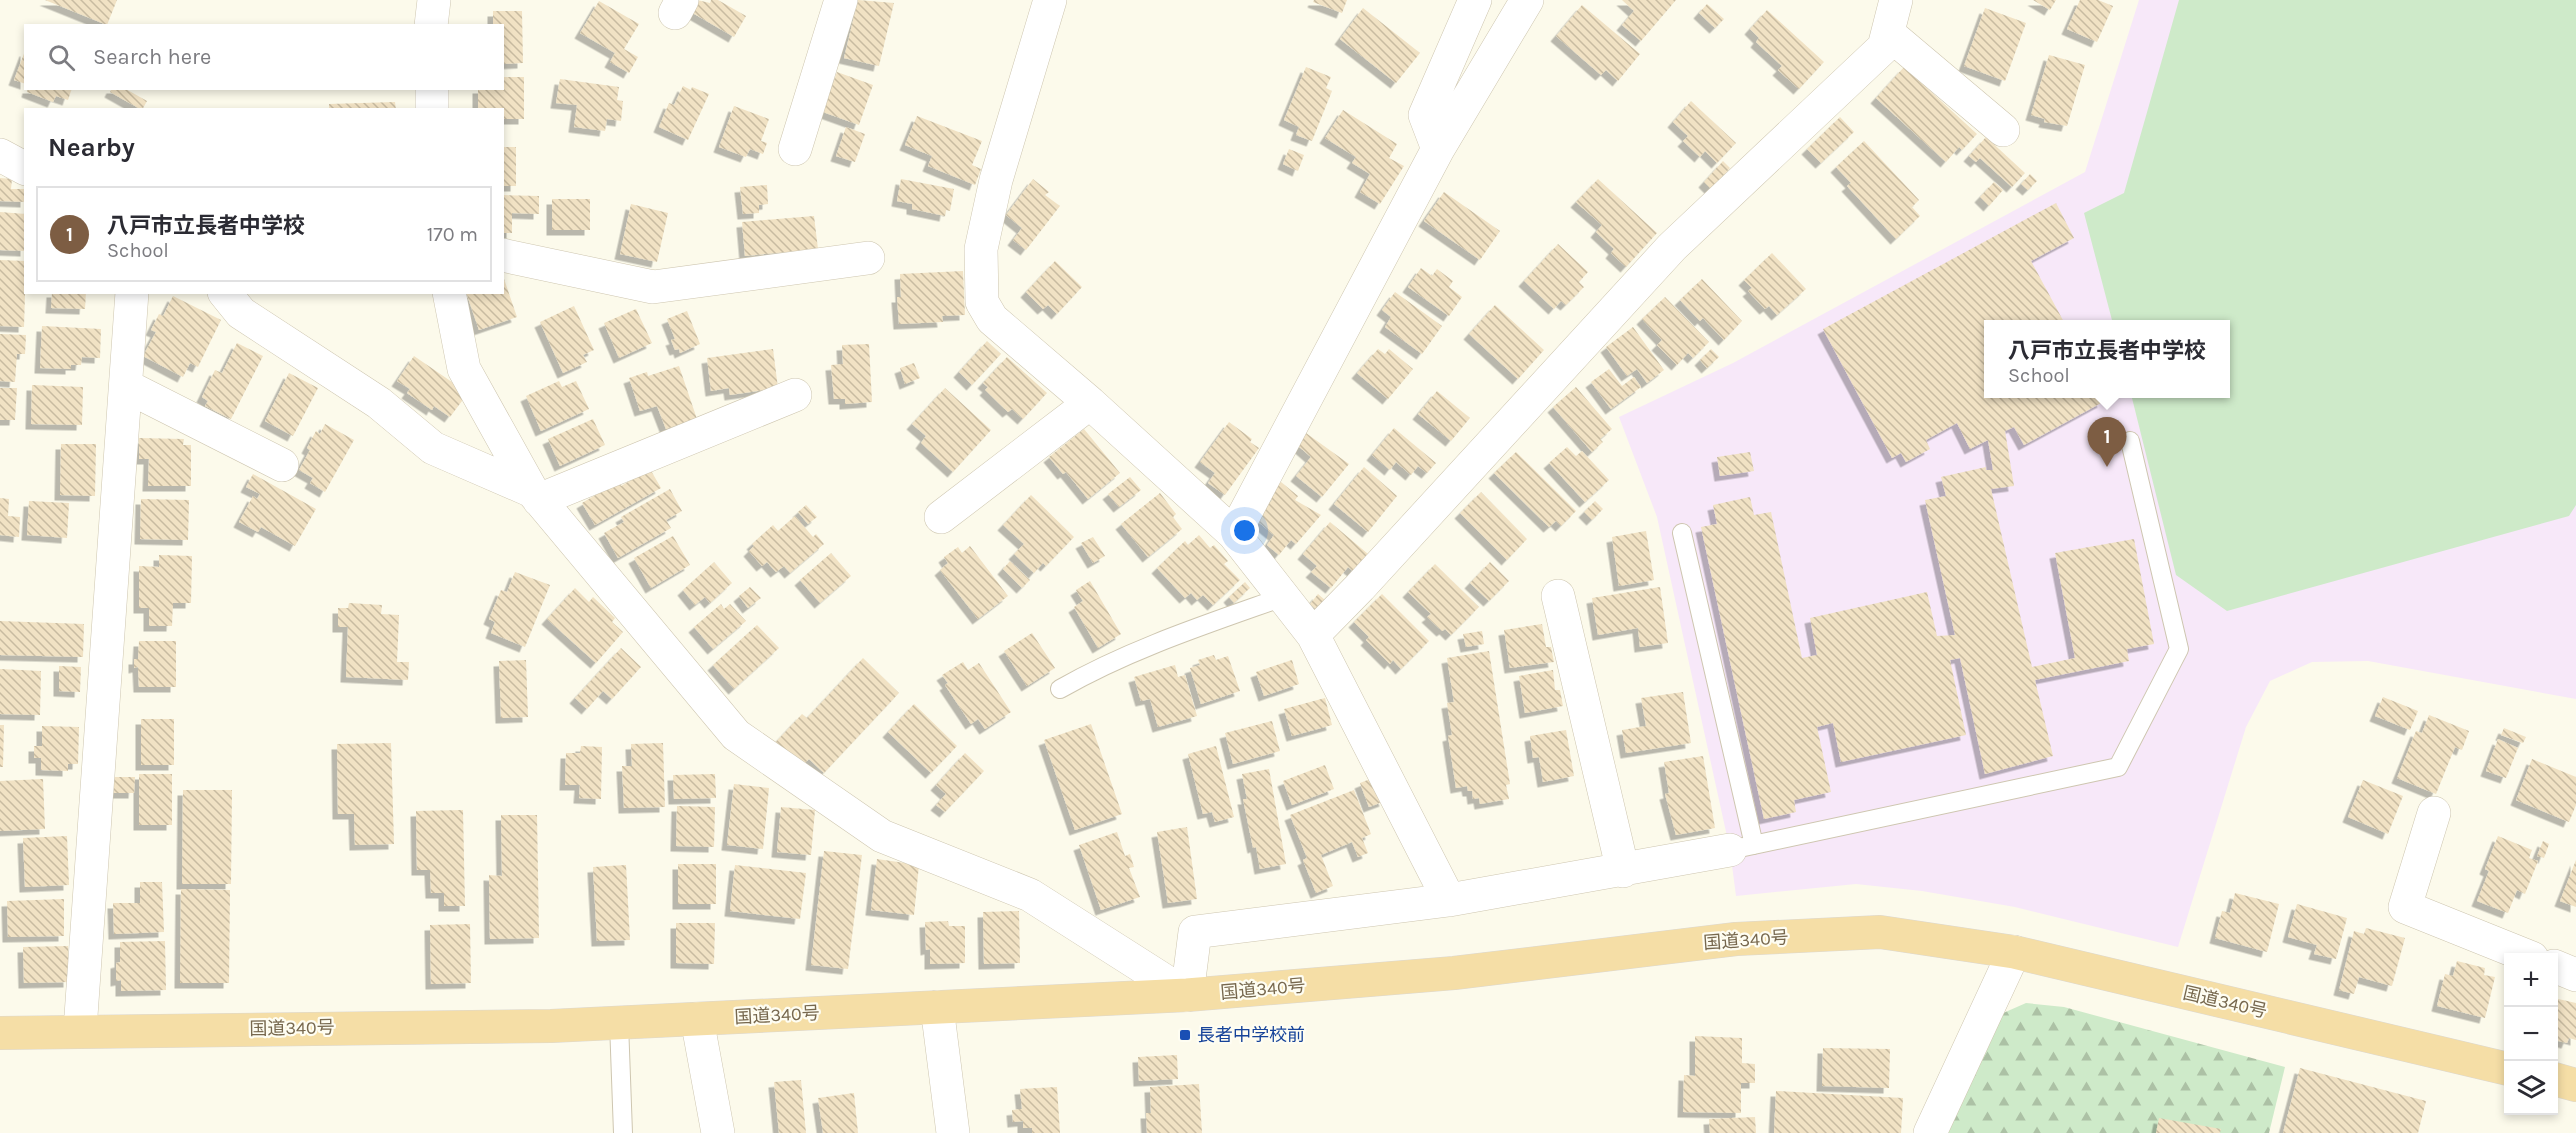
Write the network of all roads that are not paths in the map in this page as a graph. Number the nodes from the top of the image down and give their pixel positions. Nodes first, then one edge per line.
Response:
1 (434, 0) edge
2 (841, 0) edge
3 (1050, 0) edge
4 (1475, 0) edge
5 (1527, 0) edge
6 (1896, 0) edge
7 (431, 24) edge
8 (1888, 33) junction
9 (432, 90) edge
10 (432, 108) edge
11 (2002, 130) dead end
12 (795, 149) dead end
13 (1438, 149) junction
14 (0, 155) edge
15 (24, 168) edge
16 (504, 255) edge
17 (867, 258) dead end
18 (132, 294) edge
19 (226, 294) edge
20 (449, 294) edge
21 (126, 386) junction
22 (795, 395) dead end
23 (1090, 403) junction
24 (2130, 441) dead end
25 (282, 465) dead end
26 (535, 495) junction
27 (941, 517) dead end
28 (1682, 533) dead end
29 (1234, 534) junction
30 (1558, 596) dead end
31 (1283, 597) junction
32 (1313, 635) junction
33 (1060, 689) dead end
34 (2434, 813) dead end
35 (1742, 847) junction
36 (1623, 871) junction
37 (1449, 900) junction
38 (2014, 952) junction
39 (2522, 953) edge
40 (2558, 968) edge
41 (2576, 975) edge
42 (1187, 995) junction
43 (937, 1007) junction
44 (697, 1019) junction
45 (619, 1023) junction
46 (80, 1030) junction
47 (0, 1033) edge
48 (2504, 1068) edge
49 (2558, 1081) edge
50 (2576, 1085) edge
51 (623, 1133) edge
52 (718, 1133) edge
53 (952, 1133) edge
54 (1930, 1133) edge

1 - 7 street
2 - 12 street
3 - 23 street
4 - 13 street
5 - 13 street
6 - 8 street
8 - 11 street
8 - 32 street
9 - 10 street
13 - 29 street
14 - 15 street
16 - 17 street
18 - 21 street
19 - 26 street
20 - 26 street
21 - 25 street
21 - 46 street
22 - 26 street
23 - 27 street
23 - 29 street
24 - 35 lane
26 - 42 street
28 - 35 lane
29 - 31 street
30 - 36 street
31 - 32 street
31 - 33 lane
32 - 37 street
34 - 39 street
35 - 36 street
36 - 37 street
37 - 42 street
38 - 42 highway, 国道340号
38 - 48 highway, 国道340号
38 - 54 street
40 - 41 street
42 - 43 highway, 国道340号
43 - 44 highway, 国道340号
43 - 53 street
44 - 45 highway, 国道340号
44 - 52 street
45 - 46 highway, 国道340号
45 - 51 lane
46 - 47 highway, 国道340号
49 - 50 highway

